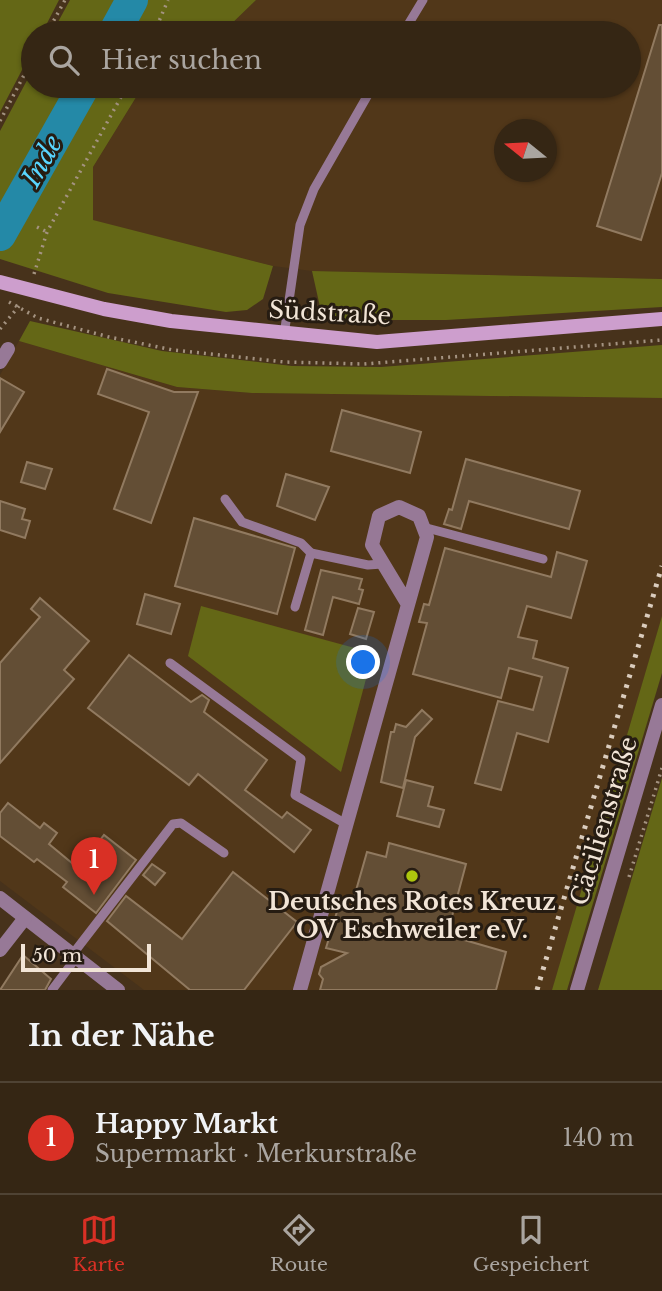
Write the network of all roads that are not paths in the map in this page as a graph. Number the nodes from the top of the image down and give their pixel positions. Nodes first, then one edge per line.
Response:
1 (423, 0) edge
2 (411, 21) edge
3 (366, 98) edge
4 (0, 282) edge
5 (662, 319) edge
6 (284, 335) junction
7 (225, 499) dead end
8 (423, 527) junction
9 (311, 553) junction
10 (543, 559) dead end
11 (382, 564) junction
12 (407, 603) junction
13 (295, 607) dead end
14 (170, 663) dead end
15 (662, 705) edge
16 (346, 824) junction
17 (223, 853) dead end
18 (0, 898) edge
19 (24, 918) junction
20 (0, 950) edge
21 (74, 957) junction
22 (52, 990) edge
23 (118, 990) edge
24 (300, 990) edge
25 (577, 990) edge

1 - 2 lane
3 - 6 lane
4 - 6 main road, Südstraße
5 - 6 main road, Südstraße
7 - 9 lane
8 - 10 lane
8 - 11 street
8 - 12 street
9 - 11 lane
9 - 13 lane
11 - 12 street
12 - 16 street
14 - 16 lane
15 - 25 street, Cäcilienstraße
16 - 24 street
17 - 21 lane
18 - 19 street
19 - 20 street
19 - 21 street
21 - 22 lane
21 - 23 street

